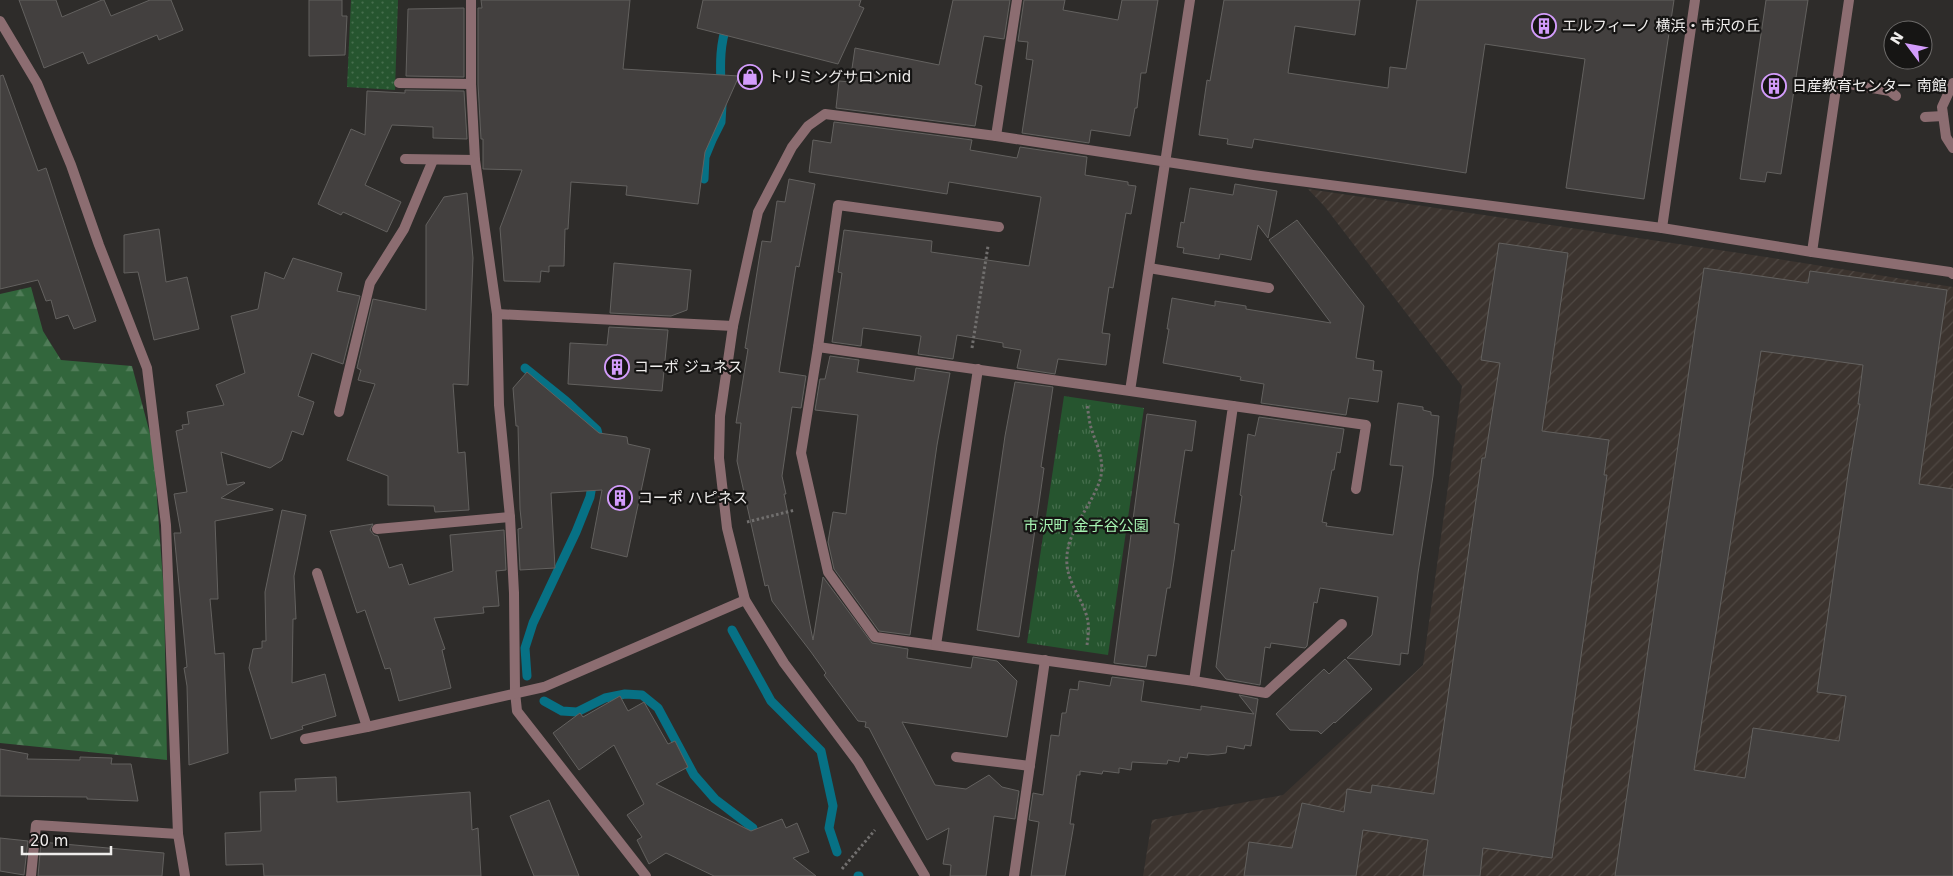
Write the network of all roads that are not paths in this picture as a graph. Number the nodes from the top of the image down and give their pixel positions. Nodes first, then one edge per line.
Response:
1 (471, 0) edge
2 (1017, 0) edge
3 (1190, 0) edge
4 (1695, 0) edge
5 (1849, 0) edge
6 (0, 21) edge
7 (1837, 82) junction
8 (399, 83) dead end
9 (1953, 83) edge
10 (471, 84) junction
11 (1896, 96) dead end
12 (1943, 116) junction
13 (1925, 117) dead end
14 (996, 136) junction
15 (1953, 148) edge
16 (406, 159) dead end
17 (433, 160) junction
18 (476, 160) junction
19 (1166, 160) junction
20 (995, 226) road end
21 (1662, 228) junction
22 (1812, 252) junction
23 (1149, 268) junction
24 (1953, 274) edge
25 (1269, 288) dead end
26 (497, 314) junction
27 (733, 326) junction
28 (818, 346) junction
29 (978, 369) junction
30 (1130, 391) junction
31 (1233, 406) junction
32 (339, 412) dead end
33 (1356, 489) dead end
34 (510, 517) junction
35 (377, 529) dead end
36 (317, 573) dead end
37 (745, 600) junction
38 (1342, 624) dead end
39 (936, 645) junction
40 (1045, 660) junction
41 (1194, 681) junction
42 (515, 692) junction
43 (367, 727) junction
44 (305, 739) dead end
45 (956, 757) dead end
46 (1030, 766) junction
47 (178, 834) junction
48 (31, 876) edge
49 (185, 876) edge
50 (646, 876) edge
51 (925, 876) edge
52 (1014, 876) edge

1 - 10 street
2 - 14 street
3 - 19 street
4 - 21 street
5 - 7 street
6 - 47 street
7 - 11 street
7 - 22 street
8 - 10 street
9 - 12 street
10 - 18 street
12 - 13 street
12 - 15 street
14 - 19 street
14 - 27 street
16 - 17 street
17 - 18 street
17 - 32 street
18 - 26 street
19 - 21 street
19 - 23 street
20 - 28 street
21 - 22 street
22 - 24 street
23 - 25 street
23 - 30 street
26 - 27 street
26 - 34 street
27 - 37 street
28 - 29 street
28 - 39 street
29 - 30 street
29 - 39 street
30 - 31 street
31 - 33 street
31 - 41 street
34 - 35 street
34 - 42 street
36 - 43 street
37 - 42 street
37 - 51 street
38 - 41 street
39 - 40 street
40 - 41 street
40 - 46 street
42 - 43 street
42 - 50 street
43 - 44 street
45 - 46 street
46 - 52 street
47 - 48 street
47 - 49 street

